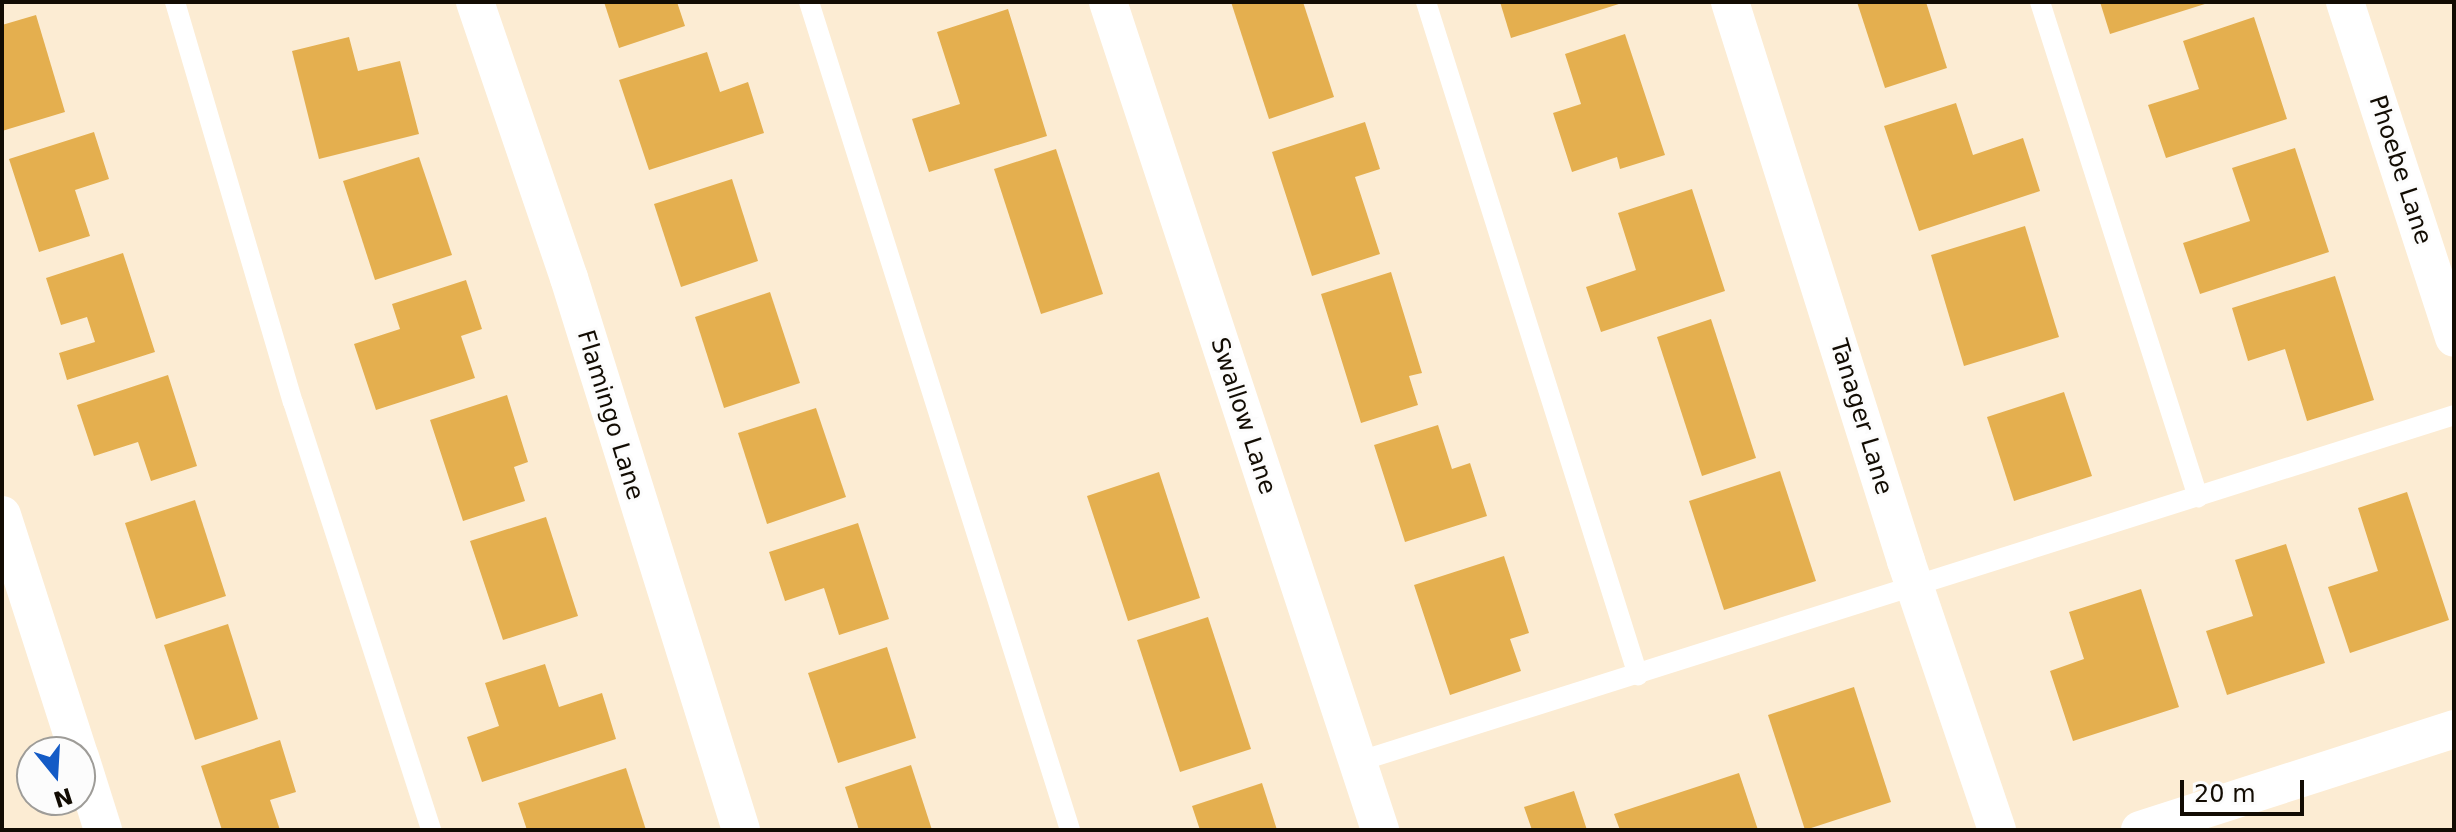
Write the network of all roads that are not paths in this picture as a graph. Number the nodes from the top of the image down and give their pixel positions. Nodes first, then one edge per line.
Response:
1 (175, 2) edge
2 (475, 2) edge
3 (809, 2) edge
4 (1108, 2) edge
5 (1426, 2) edge
6 (1730, 2) edge
7 (2040, 2) edge
8 (2345, 2) edge
9 (2454, 338) edge
10 (2454, 415) edge
11 (2198, 497) junction
12 (2, 515) edge
13 (1915, 587) junction
14 (1638, 675) junction
15 (2454, 729) edge
16 (73, 736) edge
17 (1357, 762) junction
18 (96, 808) edge
19 (103, 830) edge
20 (431, 830) edge
21 (741, 830) edge
22 (1070, 830) edge
23 (1380, 830) edge
24 (1997, 830) edge
25 (2140, 830) edge

1 - 20 lane
2 - 21 street, Flamingo Lane
3 - 22 lane
4 - 17 street, Swallow Lane
5 - 14 lane
6 - 13 street, Tanager Lane
7 - 11 lane
8 - 9 street, Phoebe Lane
10 - 11 lane
11 - 13 lane
12 - 16 street
13 - 14 lane
13 - 24 street, Tanager Lane
14 - 17 lane
15 - 25 street
17 - 23 street, Swallow Lane
18 - 19 street

